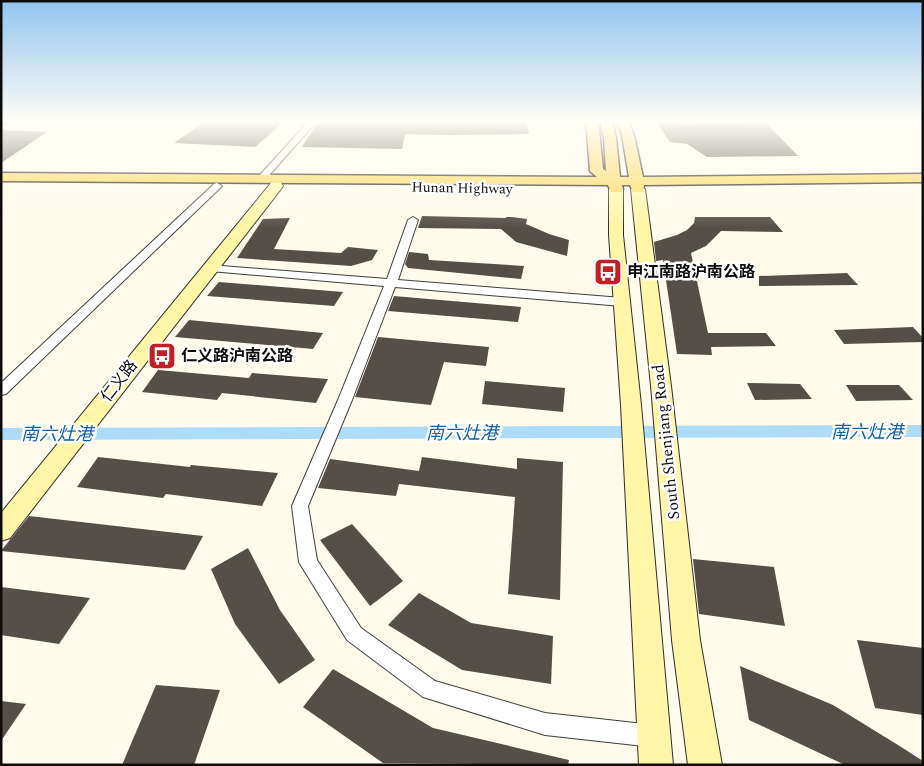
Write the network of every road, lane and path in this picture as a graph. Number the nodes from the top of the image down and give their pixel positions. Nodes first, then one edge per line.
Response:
1 (287, 156) edge
2 (596, 156) edge
3 (613, 156) edge
4 (632, 156) edge
5 (1, 178) edge
6 (923, 178) edge
7 (268, 182) junction
8 (1, 185) edge
9 (615, 185) junction
10 (638, 185) junction
11 (217, 186) junction
12 (923, 186) edge
13 (413, 220) dead end
14 (210, 268) junction
15 (392, 282) junction
16 (622, 302) junction
17 (1, 391) edge
18 (1, 531) edge
19 (654, 736) junction
20 (656, 765) edge
21 (705, 765) edge

1 - 7 street
2 - 9 main road
3 - 9 main road, South Shenjiang Road
4 - 10 main road, South Shenjiang Road
5 - 7 main road, Hunan Highway
6 - 10 main road, Hunan Highway
7 - 9 main road, Hunan Highway
7 - 11 main road, Hunan Highway
7 - 14 main road, 仁义路
8 - 11 main road, Hunan Highway
9 - 10 main road, Hunan Highway
9 - 16 main road, South Shenjiang Road
10 - 12 main road, Hunan Highway
10 - 21 main road, South Shenjiang Road
11 - 17 street
13 - 15 street
14 - 15 street
14 - 18 main road, 仁义路
15 - 16 street
15 - 19 street
16 - 19 main road, South Shenjiang Road
19 - 20 main road, South Shenjiang Road

